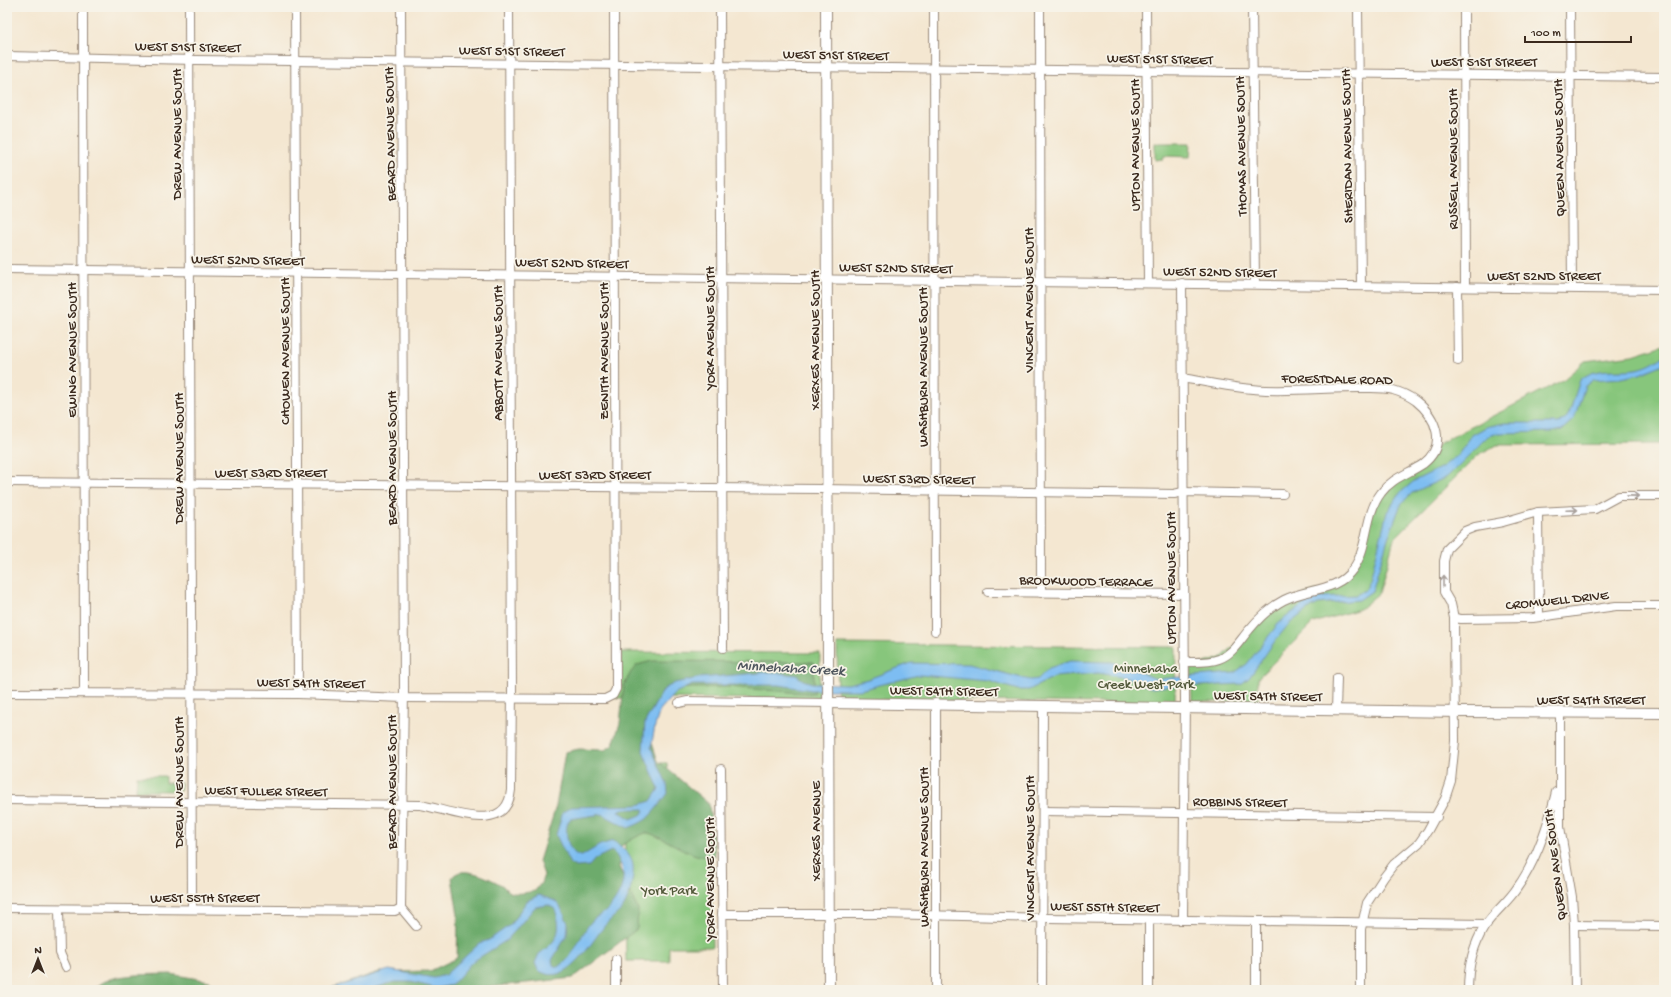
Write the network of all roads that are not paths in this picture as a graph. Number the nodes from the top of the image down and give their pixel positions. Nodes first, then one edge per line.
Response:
1 (83, 7) edge
2 (189, 7) edge
3 (295, 7) edge
4 (401, 7) edge
5 (509, 7) edge
6 (614, 7) edge
7 (720, 7) edge
8 (826, 7) edge
9 (934, 7) edge
10 (1040, 7) edge
11 (1146, 7) edge
12 (1252, 7) edge
13 (1358, 7) edge
14 (1464, 7) edge
15 (1570, 7) edge
16 (7, 56) edge
17 (83, 57) junction
18 (189, 60) junction
19 (296, 61) junction
20 (401, 62) junction
21 (509, 64) junction
22 (614, 64) junction
23 (720, 65) junction
24 (826, 66) junction
25 (935, 68) junction
26 (1040, 69) junction
27 (1147, 70) junction
28 (1252, 71) junction
29 (1358, 73) junction
30 (1465, 75) junction
31 (1570, 75) junction
32 (1664, 77) edge
33 (7, 269) edge
34 (84, 270) junction
35 (190, 272) junction
36 (297, 273) junction
37 (402, 273) junction
38 (509, 274) junction
39 (616, 276) junction
40 (722, 277) junction
41 (827, 279) junction
42 (935, 280) junction
43 (1041, 282) junction
44 (1148, 283) junction
45 (1182, 283) junction
46 (1255, 284) junction
47 (1361, 286) junction
48 (1461, 287) junction
49 (1572, 288) junction
50 (1664, 290) edge
51 (1458, 361) dead end
52 (1183, 378) junction
53 (7, 482) edge
54 (84, 483) junction
55 (191, 484) junction
56 (298, 485) junction
57 (404, 486) junction
58 (511, 487) junction
59 (616, 488) junction
60 (723, 489) junction
61 (829, 489) junction
62 (936, 491) junction
63 (1183, 492) junction
64 (1041, 493) junction
65 (1283, 494) dead end
66 (1664, 496) edge
67 (1538, 512) junction
68 (988, 592) dead end
69 (1041, 592) junction
70 (1184, 594) junction
71 (1664, 606) edge
72 (1539, 617) junction
73 (1454, 618) junction
74 (935, 631) dead end
75 (723, 648) dead end
76 (1184, 662) junction
77 (828, 673) joint
78 (1337, 678) dead end
79 (7, 693) edge
80 (84, 693) junction
81 (298, 694) junction
82 (191, 695) junction
83 (613, 695) joint
84 (828, 697) junction
85 (404, 698) junction
86 (512, 699) junction
87 (679, 702) dead end
88 (936, 703) junction
89 (1043, 705) junction
90 (1184, 708) junction
91 (1336, 710) junction
92 (1455, 712) junction
93 (1560, 713) junction
94 (1664, 713) edge
95 (1560, 766) junction
96 (722, 768) dead end
97 (7, 800) edge
98 (190, 802) junction
99 (404, 804) junction
100 (1043, 811) junction
101 (1183, 813) junction
102 (1437, 817) junction
103 (7, 908) edge
104 (59, 908) junction
105 (401, 908) junction
106 (192, 909) junction
107 (722, 914) junction
108 (829, 916) junction
109 (935, 916) junction
110 (1042, 918) junction
111 (1149, 920) junction
112 (1183, 920) junction
113 (1256, 921) junction
114 (1363, 922) junction
115 (1487, 924) junction
116 (1574, 925) junction
117 (416, 926) dead end
118 (1664, 926) edge
119 (616, 960) dead end
120 (66, 967) dead end
121 (616, 990) edge
122 (723, 990) edge
123 (829, 990) edge
124 (936, 990) edge
125 (1042, 990) edge
126 (1149, 990) edge
127 (1256, 990) edge
128 (1361, 990) edge
129 (1468, 990) edge
130 (1575, 990) edge

1 - 17 street, EWING AVENUE SOUTH
2 - 18 street, DREW AVENUE SOUTH
3 - 19 street, CHOWEN AVENUE SOUTH
4 - 20 street, BEARD AVENUE SOUTH
5 - 21 street, ABBOTT AVENUE SOUTH
6 - 22 street, ZENITH AVENUE SOUTH
7 - 23 street, YORK AVENUE SOUTH
8 - 24 street, XERXES AVENUE SOUTH
9 - 25 street, WASHBURN AVENUE SOUTH
10 - 26 street, VINCENT AVENUE SOUTH
11 - 27 street, UPTON AVENUE SOUTH
12 - 28 street, THOMAS AVENUE SOUTH
13 - 29 street, SHERIDAN AVENUE SOUTH
14 - 30 street, RUSSELL AVENUE SOUTH
15 - 31 street, QUEEN AVENUE SOUTH
16 - 17 street, WEST 51ST STREET
17 - 18 street, WEST 51ST STREET
17 - 34 street, EWING AVENUE SOUTH
18 - 19 street, WEST 51ST STREET
18 - 35 street, DREW AVENUE SOUTH
19 - 20 street, WEST 51ST STREET
19 - 36 street, CHOWEN AVENUE SOUTH
20 - 21 street, WEST 51ST STREET
20 - 37 street, BEARD AVENUE SOUTH
21 - 22 street, WEST 51ST STREET
21 - 38 street, ABBOTT AVENUE SOUTH
22 - 23 street, WEST 51ST STREET
22 - 39 street, ZENITH AVENUE SOUTH
23 - 24 street, WEST 51ST STREET
23 - 40 street, YORK AVENUE SOUTH
24 - 25 street, WEST 51ST STREET
24 - 41 street, XERXES AVENUE SOUTH
25 - 26 street, WEST 51ST STREET
25 - 42 street, WASHBURN AVENUE SOUTH
26 - 27 street, WEST 51ST STREET
26 - 43 street, VINCENT AVENUE SOUTH
27 - 28 street, WEST 51ST STREET
27 - 44 street, UPTON AVENUE SOUTH
28 - 29 street, WEST 51ST STREET
28 - 46 street, THOMAS AVENUE SOUTH
29 - 30 street, WEST 51ST STREET
29 - 47 street, SHERIDAN AVENUE SOUTH
30 - 31 street, WEST 51ST STREET
30 - 48 street, RUSSELL AVENUE SOUTH
31 - 32 street, WEST 51ST STREET
31 - 49 street, QUEEN AVENUE SOUTH
33 - 34 street, WEST 52ND STREET
34 - 35 street, WEST 52ND STREET
34 - 54 street, EWING AVENUE SOUTH
35 - 36 street, WEST 52ND STREET
35 - 55 street, DREW AVENUE SOUTH
36 - 37 street, WEST 52ND STREET
36 - 56 street, CHOWEN AVENUE SOUTH
37 - 38 street, WEST 52ND STREET
37 - 57 street, BEARD AVENUE SOUTH
38 - 39 street, WEST 52ND STREET
38 - 58 street, ABBOTT AVENUE SOUTH
39 - 40 street, WEST 52ND STREET
39 - 59 street, ZENITH AVENUE SOUTH
40 - 41 street, WEST 52ND STREET
40 - 60 street, YORK AVENUE SOUTH
41 - 42 street, WEST 52ND STREET
41 - 61 street, XERXES AVENUE SOUTH
42 - 43 street, WEST 52ND STREET
42 - 62 street, WASHBURN AVENUE SOUTH
43 - 44 street, WEST 52ND STREET
43 - 64 street, VINCENT AVENUE SOUTH
44 - 45 street, WEST 52ND STREET
45 - 46 street, WEST 52ND STREET
45 - 52 street, UPTON AVENUE SOUTH
46 - 47 street, WEST 52ND STREET
47 - 48 street, WEST 52ND STREET
48 - 49 street, WEST 52ND STREET
48 - 51 street, RUSSELL AVENUE SOUTH
49 - 50 street, WEST 52ND STREET
52 - 63 street, UPTON AVENUE SOUTH
52 - 76 street, FORESTDALE ROAD
53 - 54 street, WEST 53RD STREET
54 - 55 street, WEST 53RD STREET
54 - 80 street, EWING AVENUE SOUTH
55 - 56 street, WEST 53RD STREET
55 - 82 street, DREW AVENUE SOUTH
56 - 57 street, WEST 53RD STREET
56 - 81 street, CHOWEN AVENUE SOUTH
57 - 58 street, WEST 53RD STREET
57 - 85 street, BEARD AVENUE SOUTH
58 - 59 street, WEST 53RD STREET
58 - 86 street, ABBOTT AVENUE SOUTH
59 - 60 street, WEST 53RD STREET
59 - 83 street, ZENITH AVENUE SOUTH
60 - 61 street, WEST 53RD STREET
60 - 75 street, YORK AVENUE SOUTH
61 - 62 street, WEST 53RD STREET
61 - 77 street, XERXES AVENUE SOUTH
62 - 64 street, WEST 53RD STREET
62 - 74 street, WASHBURN AVENUE SOUTH
63 - 64 street, WEST 53RD STREET
63 - 65 street, WEST 53RD STREET
63 - 70 street, UPTON AVENUE SOUTH
64 - 69 street, VINCENT AVENUE SOUTH
67 -> 66 street
67 - 72 street
73 -> 67 street
68 - 69 street, BROOKWOOD TERRACE
69 - 70 street, BROOKWOOD TERRACE
70 - 76 street, UPTON AVENUE SOUTH
71 - 72 street, CROMWELL DRIVE
72 - 73 street, CROMWELL DRIVE
73 - 92 street
76 - 90 street, UPTON AVENUE SOUTH
77 - 84 street, XERXES AVENUE
78 - 91 street
79 - 80 street, WEST 54TH STREET
80 - 82 street, WEST 54TH STREET
81 - 82 street, WEST 54TH STREET
81 - 85 street, WEST 54TH STREET
82 - 98 street, DREW AVENUE SOUTH
83 - 86 street, WEST 54TH STREET
84 - 87 street, WEST 54TH STREET
84 - 88 street, WEST 54TH STREET
84 - 108 street, XERXES AVENUE
85 - 86 street, WEST 54TH STREET
85 - 99 street, BEARD AVENUE SOUTH
86 - 99 street, WEST FULLER STREET
88 - 89 street, WEST 54TH STREET
88 - 109 street, WASHBURN AVENUE SOUTH
89 - 90 street, WEST 54TH STREET
89 - 100 street, VINCENT AVENUE SOUTH
90 - 91 street, WEST 54TH STREET
90 - 101 street, UPTON AVENUE SOUTH
91 - 92 street, WEST 54TH STREET
92 - 93 street, WEST 54TH STREET
92 - 102 street
93 - 94 street, WEST 54TH STREET
93 - 95 street, QUEEN AVE SOUTH
95 - 115 street
95 - 116 street, QUEEN AVE SOUTH
96 - 107 street, YORK AVENUE SOUTH
97 - 98 street, WEST FULLER STREET
98 - 99 street, WEST FULLER STREET
98 - 106 street, DREW AVENUE SOUTH
99 - 105 street, BEARD AVENUE SOUTH
100 - 101 street, ROBBINS STREET
100 - 110 street, VINCENT AVENUE SOUTH
101 - 102 street, ROBBINS STREET
101 - 112 street, UPTON AVENUE SOUTH
102 - 114 street
103 - 104 street, WEST 55TH STREET
104 - 106 street, WEST 55TH STREET
104 - 120 street
105 - 106 street, WEST 55TH STREET
105 - 117 street
107 - 108 street, WEST 55TH STREET
107 - 122 street, YORK AVENUE SOUTH
108 - 109 street, WEST 55TH STREET
108 - 123 street, XERXES AVENUE
109 - 110 street, WEST 55TH STREET
109 - 124 street, WASHBURN AVENUE SOUTH
110 - 111 street, WEST 55TH STREET
110 - 125 street, VINCENT AVENUE SOUTH
111 - 112 street, WEST 55TH STREET
111 - 126 street
112 - 113 street, WEST 55TH STREET
113 - 114 street, WEST 55TH STREET
113 - 127 street
114 - 115 street, WEST 55TH STREET
114 - 128 street
115 - 129 street
116 - 118 street
116 - 130 street, QUEEN AVE SOUTH
119 - 121 street

